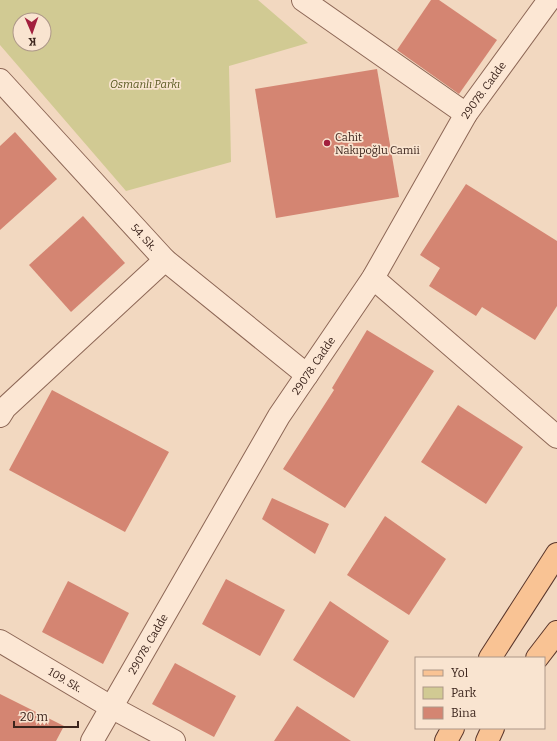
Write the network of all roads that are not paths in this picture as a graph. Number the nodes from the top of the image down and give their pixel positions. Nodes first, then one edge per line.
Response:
1 (549, 0) edge
2 (305, 1) edge
3 (0, 80) edge
4 (466, 114) junction
5 (165, 260) junction
6 (373, 278) junction
7 (307, 375) junction
8 (0, 416) edge
9 (557, 437) edge
10 (557, 554) edge
11 (557, 632) edge
12 (0, 641) edge
13 (491, 657) edge
14 (538, 657) edge
15 (111, 707) junction
16 (452, 729) edge
17 (493, 729) edge
18 (92, 741) edge
19 (174, 741) edge
20 (446, 741) edge
21 (487, 741) edge

1 - 4 street, 29078. Cadde
2 - 4 street
3 - 5 street, 54. Sk.
4 - 6 street, 29078. Cadde
5 - 7 street, 54. Sk.
5 - 8 street
6 - 7 street, 29078. Cadde
6 - 9 street
7 - 15 street, 29078. Cadde
10 - 13 main road
11 - 14 main road
12 - 15 street, 109. Sk.
15 - 18 street, 29078. Cadde
15 - 19 street, 109. Sk.
16 - 20 main road
17 - 21 main road

